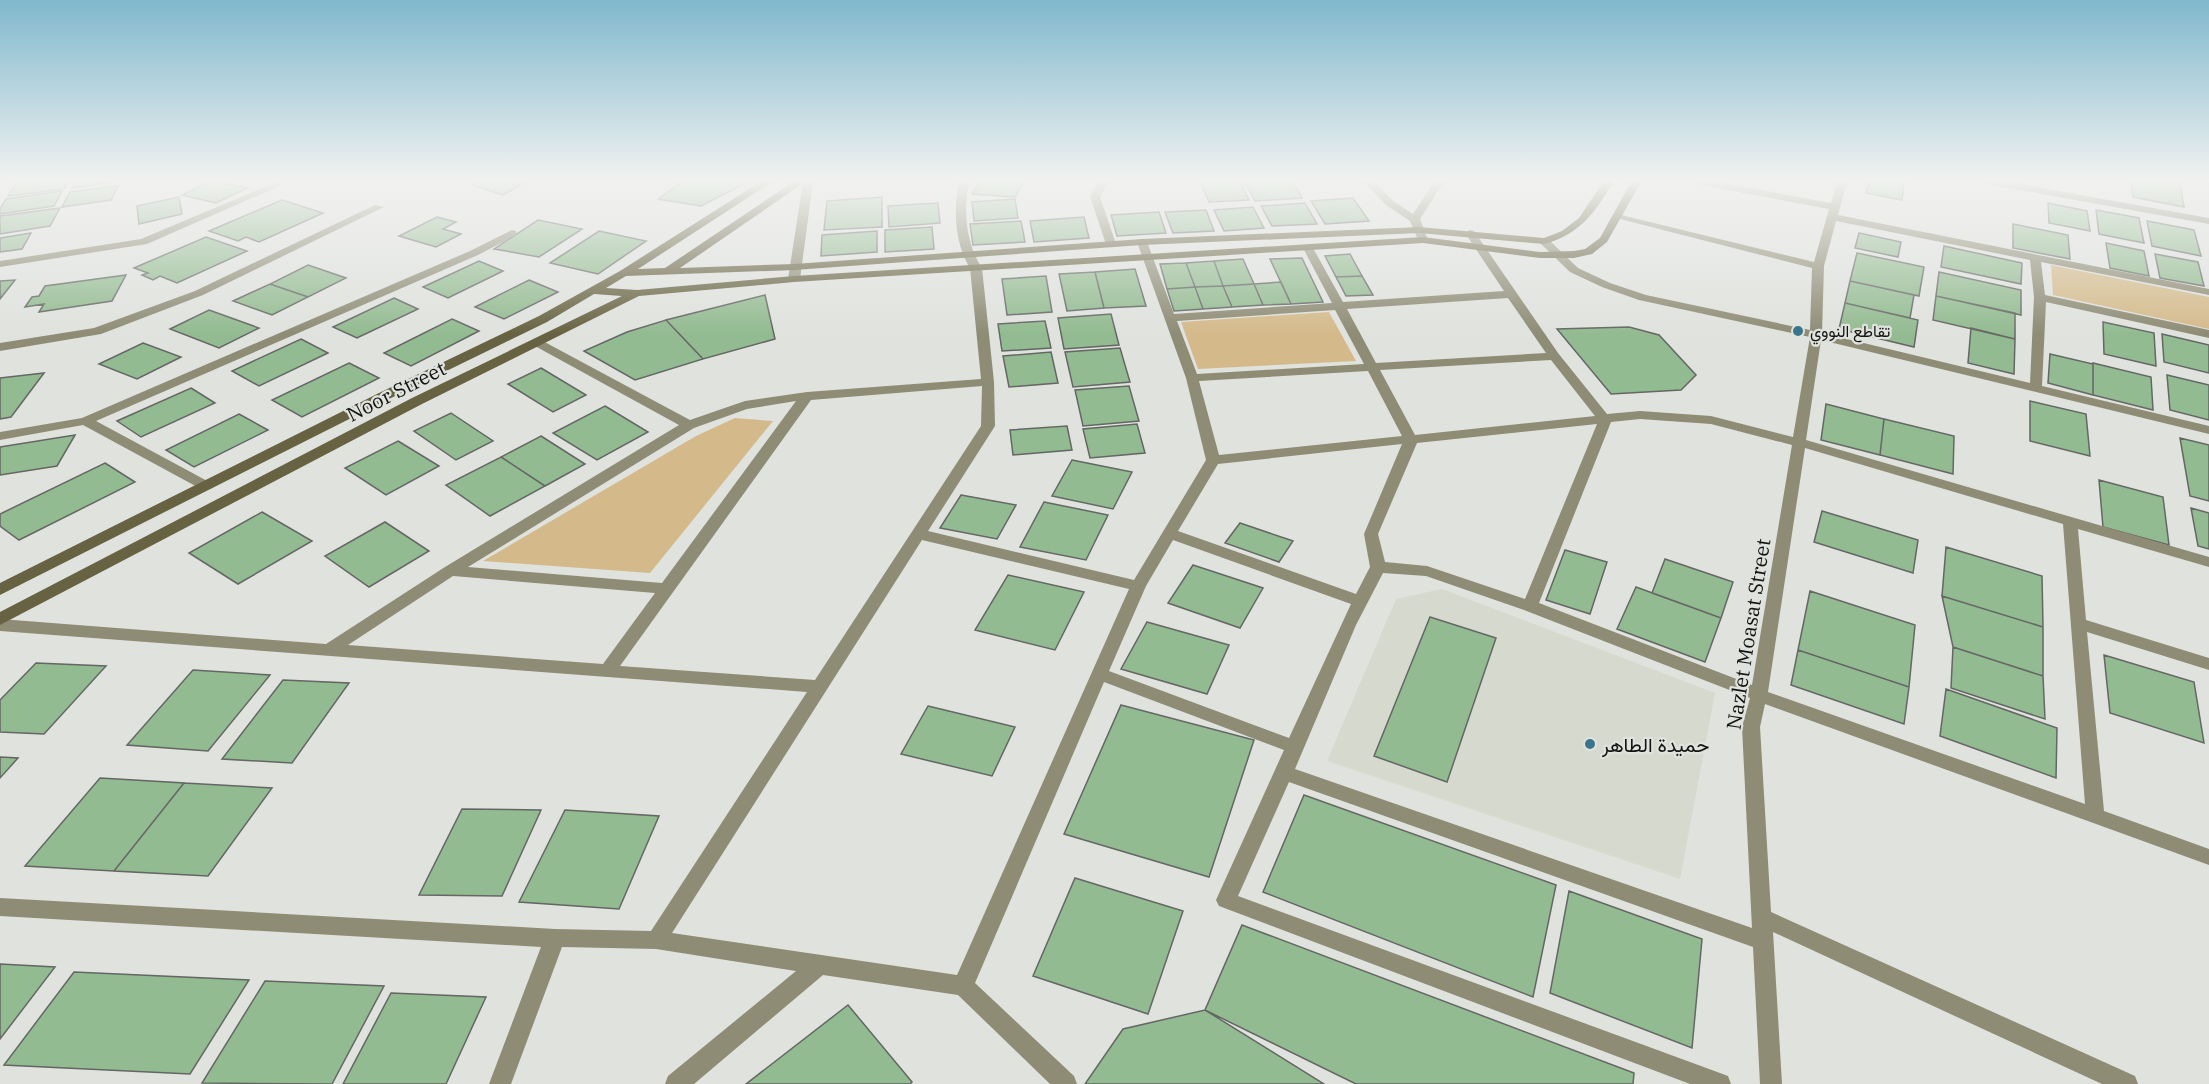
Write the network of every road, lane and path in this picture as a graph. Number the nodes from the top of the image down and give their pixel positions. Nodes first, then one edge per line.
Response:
1 (165, 233) edge
2 (325, 233) edge
3 (512, 233) dead end
4 (688, 233) edge
5 (724, 233) edge
6 (800, 233) edge
7 (964, 233) edge
8 (1107, 233) edge
9 (1470, 233) junction
10 (1568, 233) edge
11 (1608, 233) edge
12 (1678, 233) edge
13 (1828, 233) edge
14 (1924, 233) edge
15 (1421, 235) junction
16 (1544, 241) junction
17 (1111, 244) junction
18 (1477, 245) junction
19 (1308, 248) junction
20 (1144, 250) junction
21 (966, 254) junction
22 (1557, 255) junction
23 (2035, 258) junction
24 (0, 264) edge
25 (1818, 266) junction
26 (794, 267) junction
27 (976, 268) junction
28 (665, 272) junction
29 (624, 273) junction
30 (794, 279) junction
31 (593, 291) junction
32 (2209, 292) edge
33 (638, 293) junction
34 (1510, 294) junction
35 (2040, 297) junction
36 (1338, 305) junction
37 (1169, 318) junction
38 (2209, 334) edge
39 (1816, 335) junction
40 (539, 343) junction
41 (0, 347) edge
42 (1554, 356) junction
43 (1372, 369) junction
44 (1192, 378) junction
45 (988, 382) junction
46 (2036, 388) junction
47 (807, 396) junction
48 (1605, 420) junction
49 (85, 421) junction
50 (689, 424) junction
51 (2209, 430) edge
52 (0, 435) edge
53 (1411, 440) junction
54 (1801, 443) junction
55 (1213, 460) junction
56 (206, 486) junction
57 (2070, 523) junction
58 (920, 534) junction
59 (1171, 534) junction
60 (2209, 562) edge
61 (1378, 567) junction
62 (450, 571) junction
63 (1138, 586) junction
64 (0, 590) edge
65 (666, 590) junction
66 (1360, 601) junction
67 (1530, 606) junction
68 (0, 619) edge
69 (0, 624) edge
70 (2080, 624) junction
71 (329, 650) junction
72 (2209, 663) edge
73 (607, 671) junction
74 (1098, 674) junction
75 (820, 687) junction
76 (1759, 695) junction
77 (1293, 747) junction
78 (1284, 773) junction
79 (2095, 816) junction
80 (2209, 857) edge
81 (0, 906) edge
82 (1762, 917) junction
83 (555, 938) junction
84 (656, 940) junction
85 (1763, 941) junction
86 (819, 964) junction
87 (963, 986) junction
88 (2114, 1081) edge
89 (500, 1084) edge
90 (676, 1084) edge
91 (1066, 1084) edge
92 (1720, 1084) edge
93 (1771, 1084) edge

1 - 24 street
2 - 41 street
3 - 49 street
4 - 29 street, Noor Street
5 - 28 street, Noor Street
6 - 26 street
7 - 21 street
8 - 17 street
9 - 15 street
9 - 16 street
9 - 18 street
10 - 16 street
11 - 22 street
12 - 25 street
13 - 25 street, Nazlet Moasat Street
14 - 23 street
15 - 18 street
15 - 19 street
15 - 20 street
16 - 22 street
17 - 20 street
17 - 21 street
18 - 22 street
18 - 34 street
19 - 20 street
19 - 36 street
20 - 27 street
20 - 37 street
21 - 26 street
21 - 27 street
22 - 39 street
23 - 32 street
23 - 35 street
25 - 39 street, Nazlet Moasat Street
26 - 28 street
26 - 30 street
27 - 30 street
27 - 45 street
28 - 29 street
28 - 33 street, Noor Street
29 - 31 street, Noor Street
30 - 33 street
31 - 33 street
31 - 56 street, Noor Street
33 - 40 street, Noor Street
34 - 36 street
34 - 42 street
35 - 38 street
35 - 46 street
36 - 37 street
36 - 43 street
37 - 44 street
39 - 46 street
39 - 54 street, Nazlet Moasat Street
40 - 50 street
40 - 68 street, Noor Street
42 - 43 street
42 - 48 street
43 - 44 street
43 - 53 street
44 - 55 street
45 - 47 street
45 - 58 street
46 - 51 street
47 - 50 street
47 - 65 street
48 - 53 street
48 - 54 street
48 - 67 street
49 - 52 street
49 - 56 street
50 - 62 street
53 - 55 street
53 - 61 street
54 - 57 street
54 - 76 street, Nazlet Moasat Street
55 - 59 street
56 - 64 street, Noor Street
57 - 60 street
57 - 70 street
58 - 63 street
58 - 75 street
59 - 63 street
59 - 66 street
61 - 66 street
61 - 67 street
62 - 65 street
62 - 71 street
63 - 74 street
65 - 73 street
66 - 77 street
67 - 76 street
69 - 71 street
70 - 72 street
70 - 79 street
71 - 73 street
73 - 75 street
74 - 77 street
74 - 87 street
75 - 84 street
76 - 79 street
76 - 82 street, Nazlet Moasat Street
77 - 78 street
78 - 85 street
78 - 92 street
79 - 80 street
81 - 83 street
82 - 85 street, Nazlet Moasat Street
82 - 88 street
83 - 84 street
83 - 89 street
84 - 86 street
85 - 93 street, Nazlet Moasat Street
86 - 87 street
86 - 90 street
87 - 91 street

